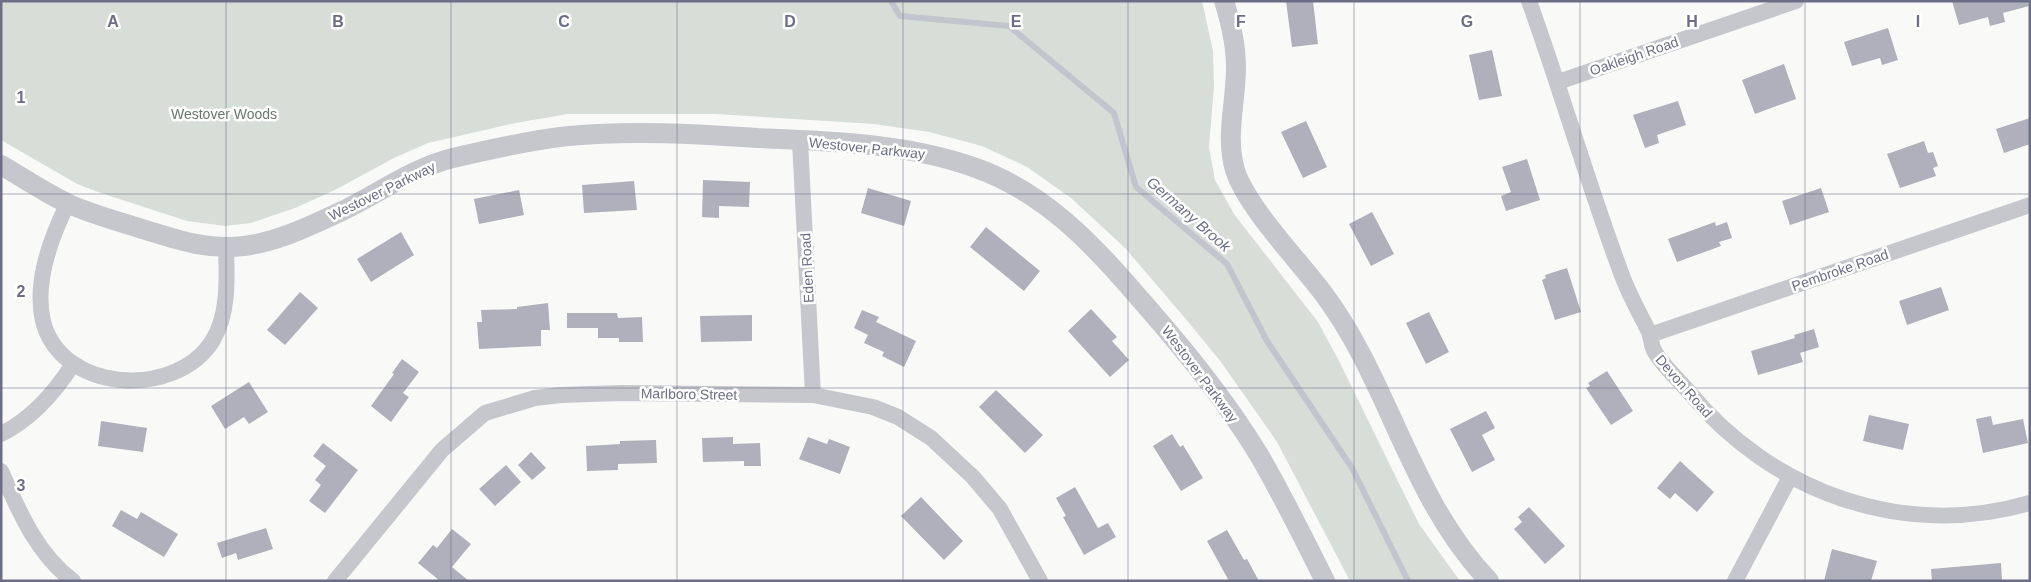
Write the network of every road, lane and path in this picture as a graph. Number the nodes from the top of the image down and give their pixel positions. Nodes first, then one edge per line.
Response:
1 (1224, 1) edge
2 (1528, 1) edge
3 (1796, 1) edge
4 (1558, 82) junction
5 (800, 141) junction
6 (1, 164) edge
7 (68, 204) junction
8 (2030, 205) edge
9 (226, 247) junction
10 (1650, 335) junction
11 (73, 364) junction
12 (813, 395) junction
13 (1, 434) edge
14 (1, 471) edge
15 (1790, 477) junction
16 (2030, 503) edge
17 (73, 581) edge
18 (334, 581) edge
19 (1040, 581) edge
20 (1325, 581) edge
21 (1489, 581) edge
22 (1736, 581) edge

1 - 21 street
2 - 4 street, Devon Road
3 - 4 street, Oakleigh Road
4 - 10 street, Devon Road
5 - 9 street, Westover Parkway
5 - 12 street, Eden Road
5 - 20 street, Westover Parkway
6 - 7 street, Westover Parkway
7 - 9 street, Westover Parkway
7 - 11 street
8 - 10 street, Pembroke Road
9 - 11 street
10 - 15 street, Devon Road
11 - 13 street
12 - 18 street, Marlboro Street
12 - 19 street, Marlboro Street
14 - 17 street
15 - 16 street, Devon Road
15 - 22 street

